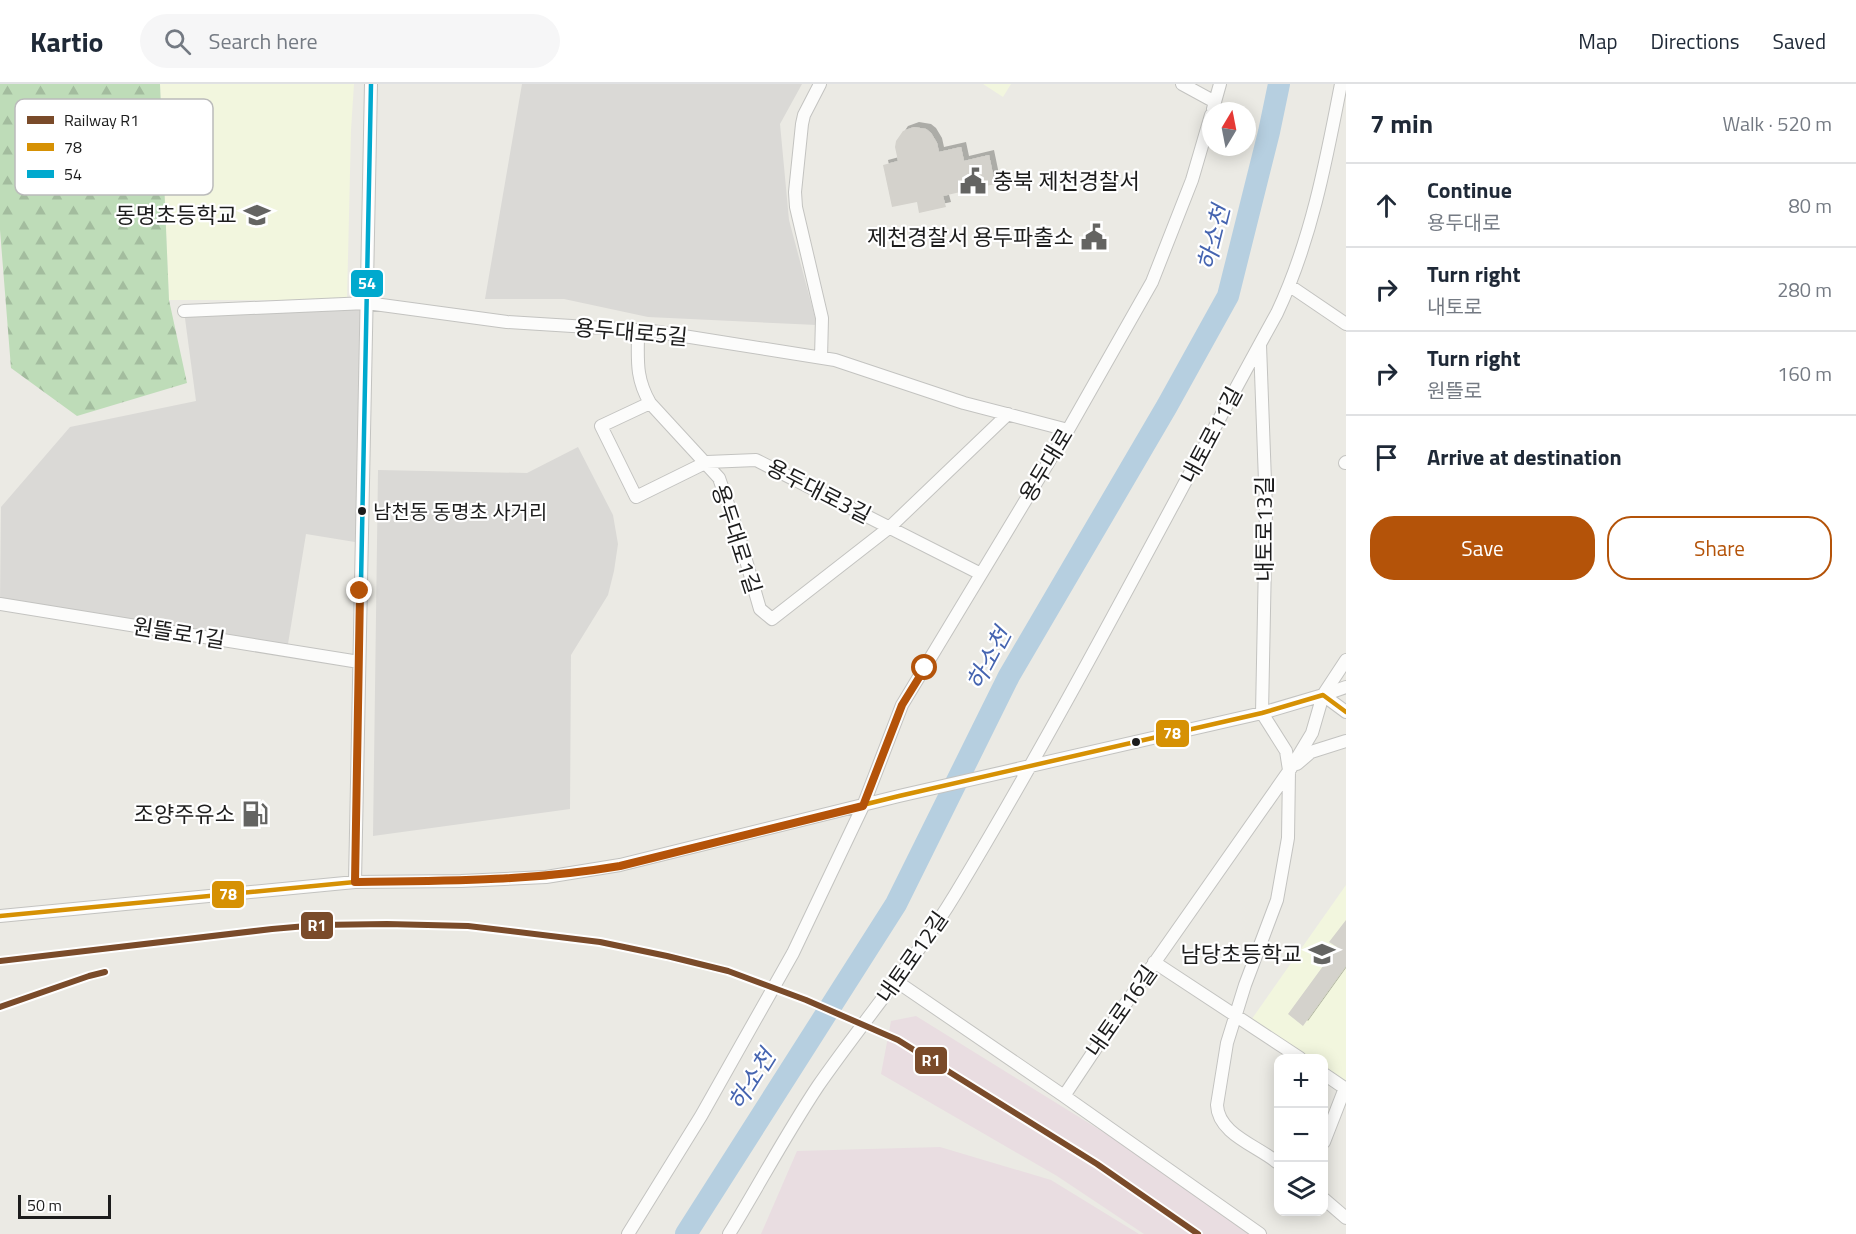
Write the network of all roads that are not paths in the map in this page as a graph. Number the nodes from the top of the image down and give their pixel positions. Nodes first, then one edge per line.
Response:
1 (371, 84) edge
2 (820, 84) edge
3 (1182, 84) edge
4 (1220, 84) edge
5 (1342, 91) edge
6 (1204, 102) edge
7 (1215, 102) edge
8 (1202, 146) edge
9 (1290, 286) junction
10 (367, 303) junction
11 (184, 311) dead end
12 (1346, 324) edge
13 (638, 331) junction
14 (1260, 344) junction
15 (821, 358) junction
16 (650, 403) junction
17 (1008, 414) junction
18 (1068, 430) junction
19 (707, 462) junction
20 (890, 527) junction
21 (981, 573) junction
22 (0, 604) edge
23 (1346, 660) edge
24 (358, 662) junction
25 (1346, 687) edge
26 (1323, 695) junction
27 (1346, 712) edge
28 (1262, 713) junction
29 (1346, 741) edge
30 (1030, 766) junction
31 (1289, 770) junction
32 (863, 806) junction
33 (355, 882) junction
34 (0, 916) edge
35 (1154, 962) junction
36 (896, 981) junction
37 (1235, 1015) junction
38 (1293, 1054) edge
39 (1328, 1079) edge
40 (1346, 1088) edge
41 (1064, 1096) junction
42 (1328, 1130) edge
43 (1274, 1157) edge
44 (1328, 1203) edge
45 (1346, 1218) edge
46 (628, 1234) edge
47 (729, 1234) edge
48 (1260, 1234) edge

1 - 10 street
2 - 15 street
3 - 6 street
4 - 7 street, 용두대로
5 - 9 street, 내토로11길
8 - 18 street, 용두대로
9 - 12 street
9 - 14 street, 내토로11길
10 - 11 street, 용두대로5길
10 - 13 street, 용두대로5길
10 - 24 street
13 - 15 street, 용두대로5길
13 - 16 street, 용두대로1길
14 - 28 street, 내토로13길
14 - 30 street, 내토로11길
15 - 17 street, 용두대로5길
16 - 19 street, 용두대로1길
16 - 19 street, 용두대로3길
17 - 18 street, 용두대로5길
17 - 20 street, 용두대로3길
18 - 21 street, 용두대로
19 - 20 street, 용두대로3길
19 - 20 street, 용두대로1길
20 - 21 street, 용두대로3길
21 - 32 street, 용두대로
22 - 24 street, 원뜰로1길
23 - 26 street, 내토로16길
24 - 33 street
25 - 26 street
26 - 27 street
26 - 28 street
26 - 31 street, 내토로16길
28 - 30 street
28 - 31 street
29 - 31 street
30 - 32 street
30 - 36 street, 내토로12길
31 - 35 street, 내토로16길
31 - 37 street
32 - 33 street
32 - 46 street, 용두대로
33 - 34 street
35 - 37 street
35 - 41 street, 내토로16길
36 - 41 street
36 - 47 street, 내토로12길
37 - 38 street
37 - 43 street
39 - 40 street
40 - 42 street
41 - 48 street
44 - 45 street

